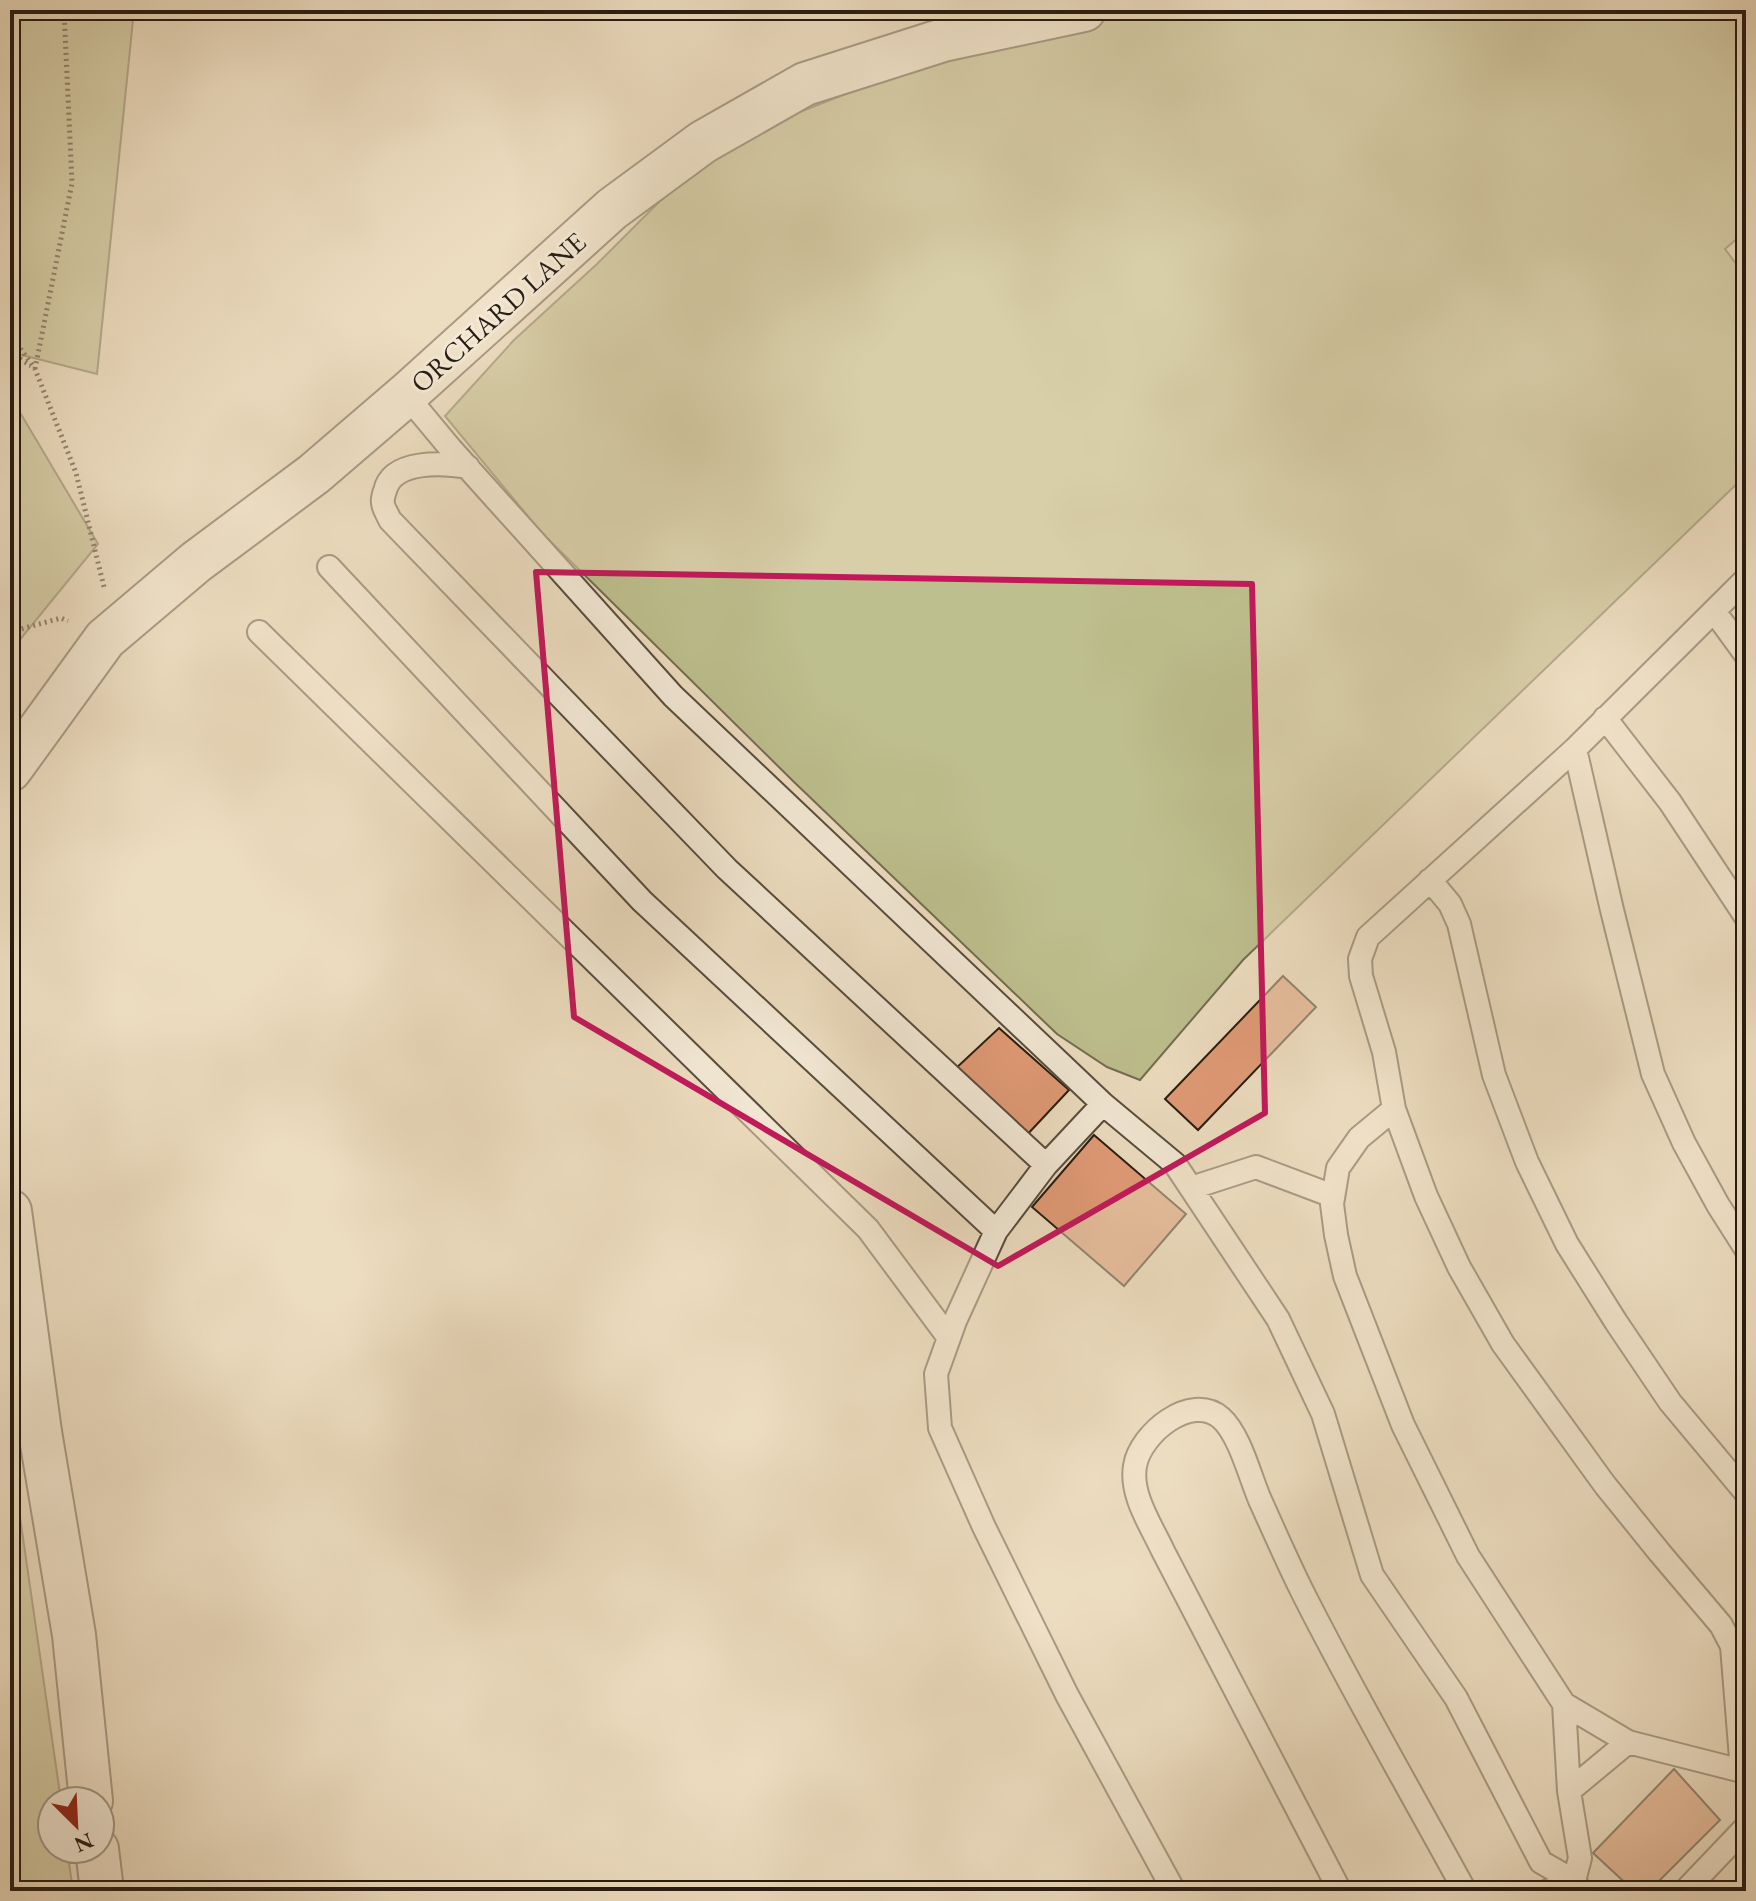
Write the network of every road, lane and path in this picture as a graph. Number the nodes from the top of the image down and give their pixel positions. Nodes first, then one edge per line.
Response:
1 (64, 10) edge
2 (1084, 10) edge
3 (10, 334) edge
4 (10, 352) edge
5 (35, 369) junction
6 (406, 395) junction
7 (468, 467) junction
8 (329, 567) dead end
9 (1746, 579) edge
10 (1714, 611) junction
11 (10, 632) edge
12 (259, 632) dead end
13 (110, 635) junction
14 (1746, 655) edge
15 (1605, 718) junction
16 (1575, 749) junction
17 (10, 770) edge
18 (1430, 880) junction
19 (1746, 917) edge
20 (1103, 1104) junction
21 (1394, 1109) junction
22 (1046, 1165) junction
23 (1191, 1188) junction
24 (1333, 1196) junction
25 (10, 1211) edge
26 (996, 1231) junction
27 (1746, 1249) edge
28 (949, 1338) junction
29 (1746, 1493) edge
30 (1564, 1704) junction
31 (1628, 1742) junction
32 (1744, 1774) edge
33 (89, 1785) edge
34 (1569, 1791) junction
35 (1746, 1827) edge
36 (99, 1865) edge
37 (1577, 1886) edge
38 (1689, 1890) edge
39 (102, 1891) edge
40 (1174, 1891) edge
41 (1340, 1891) edge
42 (1465, 1891) edge
43 (1548, 1891) edge

1 - 5 path
2 - 6 street, ORCHARD LANE
3 - 5 path
4 - 5 path
5 - 13 path
6 - 7 lane
6 - 13 street, ORCHARD LANE
7 - 20 lane
7 - 22 lane
8 - 26 lane
9 - 10 lane
10 - 14 lane
10 - 15 lane
11 - 13 path
12 - 28 lane
13 - 17 street, ORCHARD LANE
15 - 16 lane
15 - 19 lane
16 - 18 lane
16 - 27 lane
18 - 21 lane
18 - 29 lane
20 - 22 lane
20 - 23 lane
21 - 24 lane
21 - 32 lane
22 - 26 lane
23 - 24 lane
23 - 37 lane
24 - 30 lane
25 - 33 street
26 - 28 lane
28 - 40 lane
30 - 31 lane
30 - 34 lane
31 - 32 lane
31 - 34 lane
34 - 37 lane
35 - 38 lane
36 - 39 street
37 - 43 lane
41 - 42 lane

